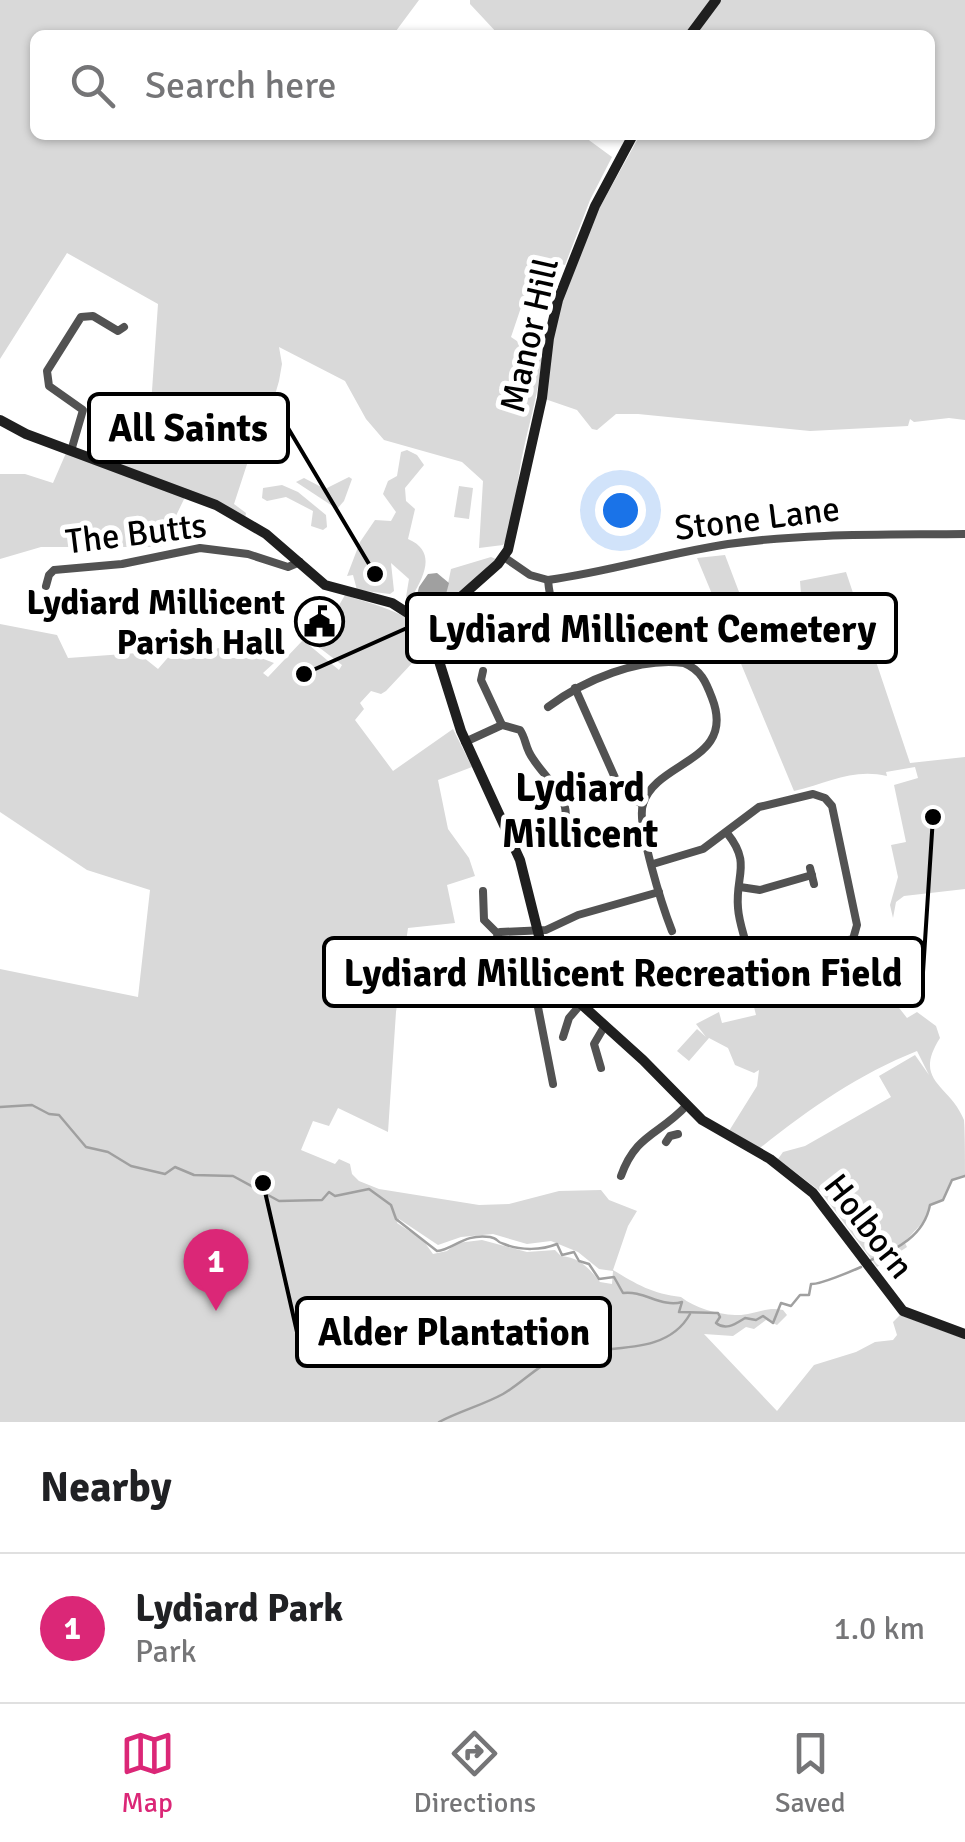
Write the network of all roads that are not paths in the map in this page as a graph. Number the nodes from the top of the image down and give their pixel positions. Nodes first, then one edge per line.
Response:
1 (716, 0) edge
2 (694, 30) edge
3 (630, 140) edge
4 (120, 332) dead end
5 (0, 420) edge
6 (71, 451) junction
7 (965, 534) edge
8 (504, 557) junction
9 (300, 562) junction
10 (548, 580) junction
11 (46, 586) dead end
12 (549, 596) junction
13 (428, 626) junction
14 (486, 634) dead end
15 (546, 638) dead end
16 (483, 672) dead end
17 (575, 688) junction
18 (548, 706) dead end
19 (502, 725) junction
20 (465, 742) junction
21 (643, 804) junction
22 (568, 821) dead end
23 (727, 833) junction
24 (652, 864) junction
25 (812, 876) dead end
26 (740, 887) junction
27 (483, 891) dead end
28 (660, 892) junction
29 (672, 931) dead end
30 (538, 932) junction
31 (498, 934) junction
32 (853, 939) junction
33 (806, 951) dead end
34 (863, 954) dead end
35 (564, 979) junction
36 (477, 980) dead end
37 (744, 984) dead end
38 (581, 1004) junction
39 (604, 1027) junction
40 (562, 1037) dead end
41 (601, 1068) dead end
42 (553, 1084) dead end
43 (686, 1106) junction
44 (665, 1126) junction
45 (671, 1137) dead end
46 (622, 1176) dead end
47 (965, 1334) edge

1 - 2 street
3 - 8 street, Manor Hill
4 - 6 street
5 - 6 street
6 - 9 street
7 - 10 street, Stone Lane
8 - 10 street
8 - 13 street
9 - 11 street, The Butts
9 - 13 street
10 - 12 street
12 - 14 street
12 - 15 street
13 - 20 street, Holborn
16 - 19 street
17 - 18 street
17 - 21 street
17 - 21 street
19 - 20 street
19 - 22 street
20 - 30 street, Holborn
21 - 24 street
23 - 24 street
23 - 26 street
23 - 32 street
24 - 28 street
25 - 26 street
26 - 37 street
27 - 31 street
28 - 29 street
28 - 30 street
30 - 31 street
30 - 35 street, Holborn
31 - 36 street
32 - 33 street
32 - 34 street
35 - 38 street, Holborn
35 - 42 street
38 - 39 street, Holborn
38 - 40 street
39 - 41 street
39 - 43 street, Holborn
43 - 44 street
43 - 47 street, Holborn
44 - 45 street
44 - 46 street

